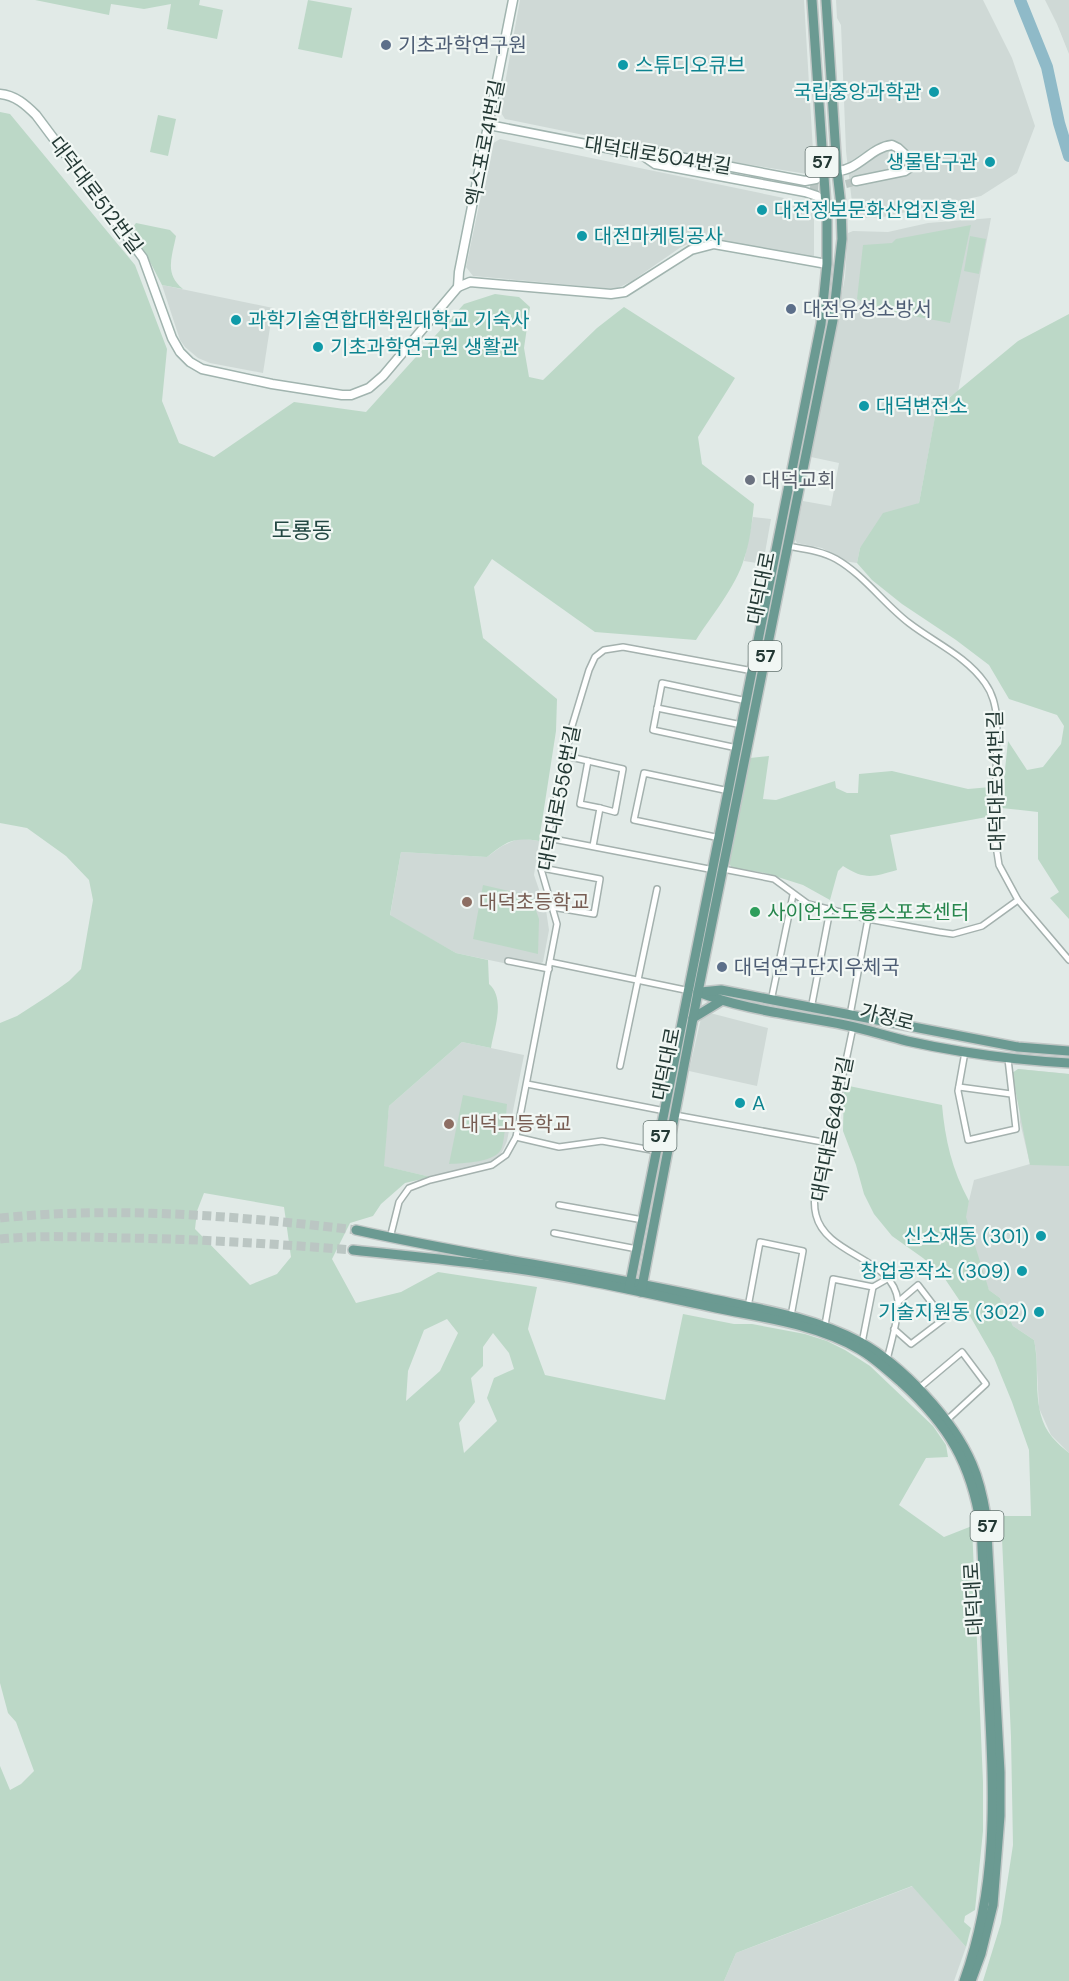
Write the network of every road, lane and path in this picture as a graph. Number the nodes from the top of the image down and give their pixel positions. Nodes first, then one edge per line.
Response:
1 (513, 0) edge
2 (812, 0) edge
3 (826, 0) edge
4 (0, 94) edge
5 (489, 125) junction
6 (903, 153) junction
7 (823, 170) junction
8 (837, 171) junction
9 (896, 173) junction
10 (755, 177) junction
11 (856, 181) tunnel mouth
12 (826, 205) junction
13 (827, 264) junction
14 (458, 287) junction
15 (788, 546) junction
16 (753, 671) junction
17 (747, 701) junction
18 (657, 708) junction
19 (742, 725) junction
20 (738, 748) junction
21 (566, 756) junction
22 (588, 761) junction
23 (729, 791) junction
24 (600, 808) junction
25 (548, 838) junction
26 (720, 838) junction
27 (593, 846) junction
28 (542, 868) junction
29 (718, 869) junction
30 (657, 889) dead end
31 (793, 895) junction
32 (1018, 900) junction
33 (552, 907) junction
34 (830, 910) junction
35 (868, 919) junction
36 (1069, 960) edge
37 (508, 961) dead end
38 (550, 962) junction
39 (549, 969) junction
40 (638, 980) junction
41 (694, 991) junction
42 (721, 1001) junction
43 (771, 1001) junction
44 (812, 1009) junction
45 (850, 1016) junction
46 (693, 1018) junction
47 (853, 1027) junction
48 (1069, 1051) edge
49 (965, 1052) junction
50 (1008, 1059) junction
51 (1069, 1063) edge
52 (620, 1066) dead end
53 (527, 1083) junction
54 (959, 1087) junction
55 (1011, 1094) junction
56 (670, 1113) junction
57 (516, 1137) junction
58 (828, 1143) junction
59 (657, 1151) junction
60 (559, 1205) dead end
61 (643, 1220) junction
62 (356, 1230) tunnel mouth
63 (554, 1233) dead end
64 (390, 1238) junction
65 (638, 1249) junction
66 (352, 1250) tunnel mouth
67 (887, 1279) junction
68 (630, 1285) junction
69 (873, 1287) junction
70 (642, 1288) junction
71 (898, 1302) junction
72 (748, 1307) junction
73 (791, 1316) junction
74 (825, 1325) junction
75 (894, 1329) junction
76 (861, 1343) junction
77 (887, 1360) junction
78 (918, 1389) junction
79 (947, 1420) junction
80 (964, 1981) edge
81 (971, 1981) edge

1 - 5 street, 엑스포로41번길
2 - 7 main road, 대덕대로 / 57
3 - 8 main road, 대덕대로 / 57
4 - 14 street, 대덕대로512번길
5 - 10 street, 대덕대로504번길
5 - 14 street, 엑스포로41번길
6 - 8 street
6 - 9 street
6 - 9 street
7 - 10 street, 대덕대로504번길
7 - 12 main road, 대덕대로 / 57
8 - 15 main road, 대덕대로 / 57
9 - 11 street
10 - 12 street
12 - 13 main road, 대덕대로 / 57
13 - 14 street
13 - 16 main road, 대덕대로 / 57
15 - 29 main road, 대덕대로 / 57
15 - 32 street, 대덕대로541번길
16 - 17 main road, 대덕대로 / 57
16 - 21 street, 대덕대로556번길
17 - 18 street
17 - 19 main road, 대덕대로 / 57
18 - 19 street
18 - 20 street
19 - 20 main road, 대덕대로 / 57
20 - 23 main road, 대덕대로 / 57
21 - 22 street
21 - 25 street, 대덕대로556번길
22 - 24 street, 대덕대로556번길
22 - 24 street
23 - 26 main road, 대덕대로 / 57
23 - 26 street
24 - 27 street
25 - 27 street
25 - 28 street, 대덕대로556번길
26 - 29 main road, 대덕대로 / 57
27 - 29 street
28 - 33 street, 대덕대로556번길
28 - 33 street
29 - 31 street
29 - 41 main road, 대덕대로 / 57
30 - 40 street
31 - 34 street
31 - 43 street
32 - 35 street
32 - 36 street, 대덕대로541번길
33 - 38 street, 대덕대로556번길
34 - 35 street
34 - 44 street
35 - 45 street, 가정로
37 - 39 street
38 - 39 street, 대덕대로556번길
38 - 40 street
39 - 53 street, 대덕대로556번길
40 - 41 street
40 - 52 street
41 - 42 main road, 가정로
41 - 43 main road, 가정로
41 - 46 main road, 대덕대로 / 57
41 - 56 main road, 대덕대로 / 57
42 - 46 main road
42 - 47 main road, 가정로
43 - 44 main road, 가정로
44 - 45 main road, 가정로
45 - 48 main road, 가정로
46 - 56 main road, 대덕대로 / 57
47 - 49 main road, 가정로
47 - 58 street, 대덕대로649번길
49 - 50 main road, 가정로
49 - 54 street
50 - 51 main road, 가정로
50 - 55 street
53 - 56 street
53 - 57 street, 대덕대로556번길
54 - 55 street
54 - 55 street
56 - 58 street
56 - 59 main road, 대덕대로 / 57
56 - 70 main road, 대덕대로 / 57
57 - 59 street
57 - 64 street, 대덕대로556번길
58 - 67 street, 대덕대로649번길
59 - 61 main road, 대덕대로 / 57
60 - 61 street
61 - 65 main road, 대덕대로 / 57
62 - 64 main road
63 - 65 street
64 - 68 main road
65 - 68 main road, 대덕대로 / 57
66 - 68 main road
67 - 69 street
67 - 71 street, 대덕대로649번길
68 - 70 main road, 대덕대로 / 57
69 - 74 street
69 - 76 street
70 - 72 main road, 대덕대로 / 57
70 - 80 main road, 대덕대로 / 57
71 - 75 street
71 - 75 street
72 - 73 main road, 대덕대로 / 57
72 - 73 street
73 - 74 main road, 대덕대로 / 57
74 - 76 main road, 대덕대로 / 57
75 - 77 street
76 - 77 main road, 대덕대로 / 57
77 - 78 main road, 대덕대로 / 57
78 - 79 main road, 대덕대로 / 57
78 - 79 street
79 - 81 main road, 대덕대로 / 57

